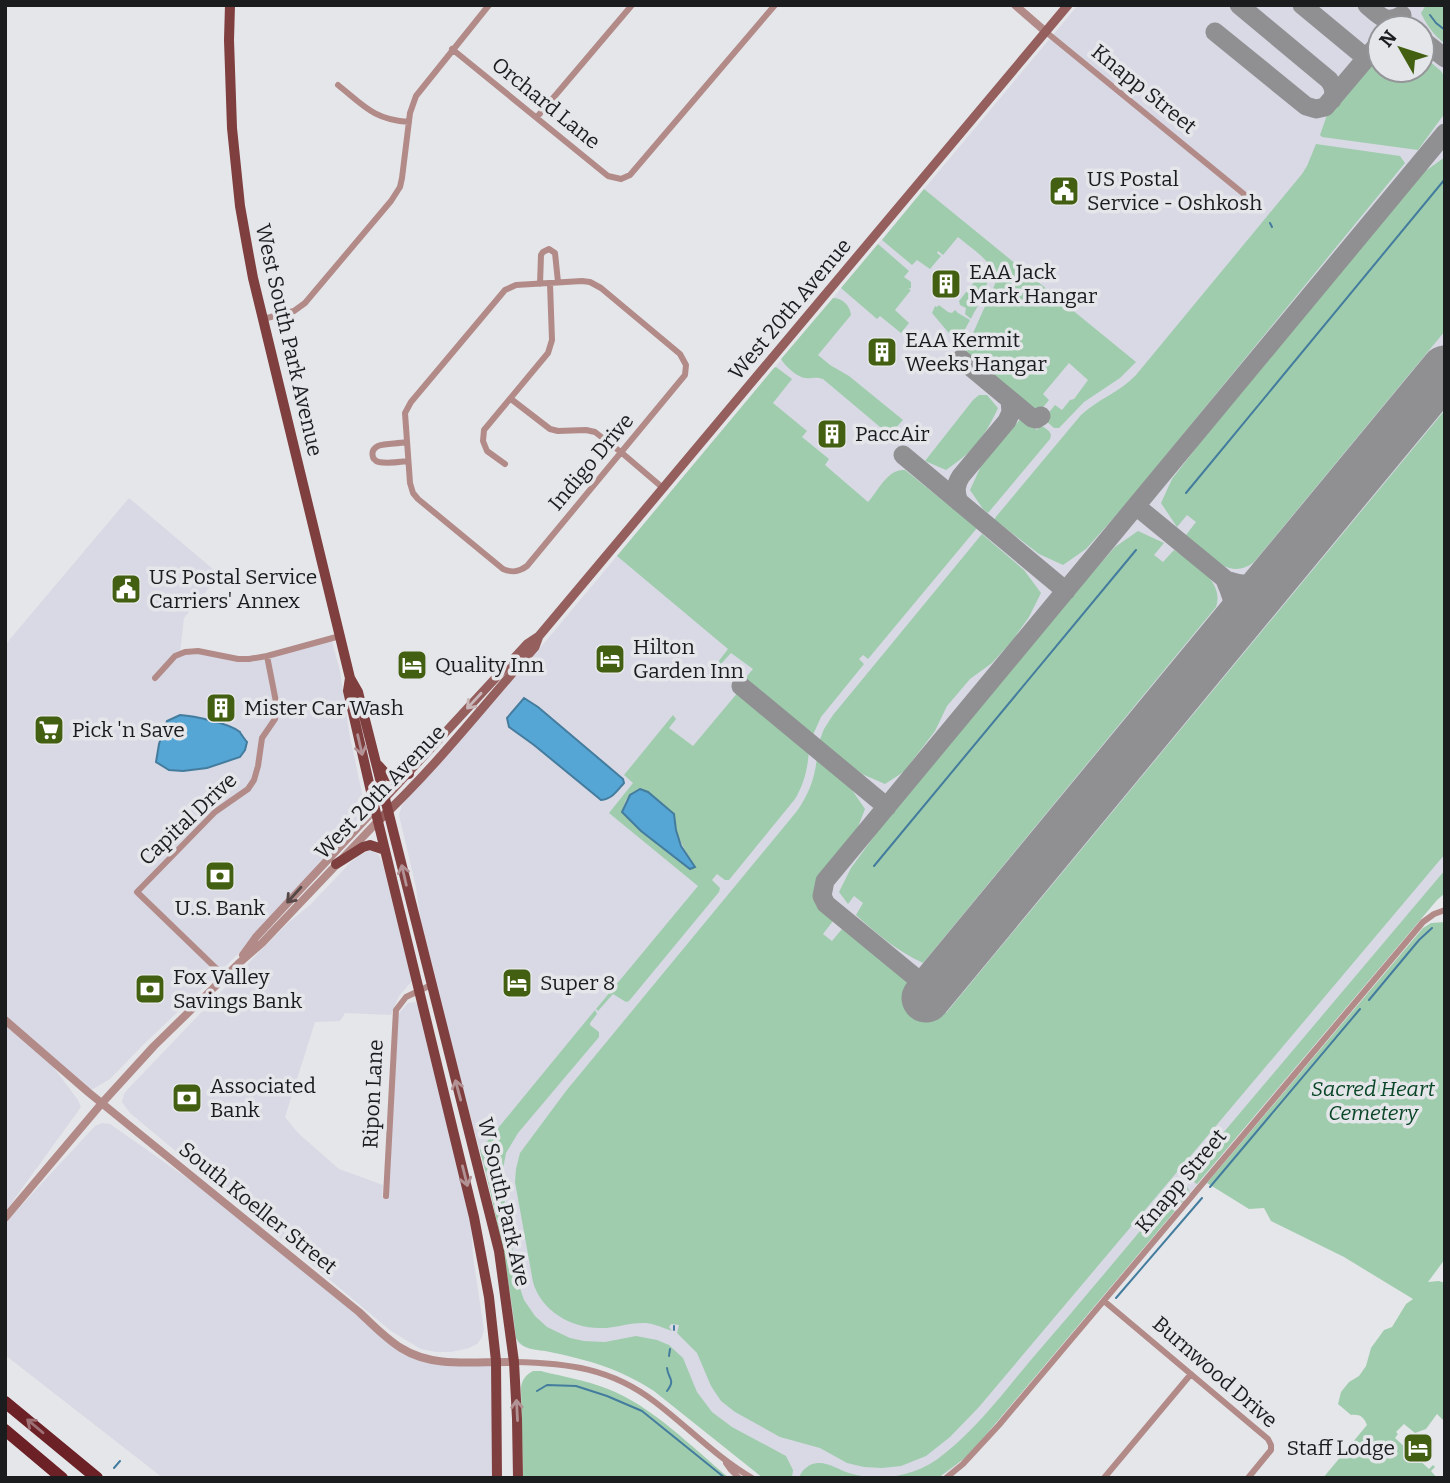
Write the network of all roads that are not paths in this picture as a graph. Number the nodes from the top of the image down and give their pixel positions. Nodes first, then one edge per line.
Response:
1 (230, 5) edge
2 (489, 5) edge
3 (632, 5) edge
4 (775, 5) edge
5 (1015, 5) edge
6 (1068, 5) edge
7 (1046, 32) junction
8 (452, 50) junction
9 (338, 85) dead end
10 (537, 117) junction
11 (409, 122) junction
12 (1250, 199) dead end
13 (558, 282) junction
14 (540, 284) junction
15 (550, 284) junction
16 (263, 319) junction
17 (511, 399) junction
18 (406, 442) junction
19 (622, 453) junction
20 (408, 461) junction
21 (505, 464) dead end
22 (663, 488) junction
23 (340, 636) junction
24 (539, 636) junction
25 (267, 656) junction
26 (155, 678) dead end
27 (349, 678) junction
28 (376, 762) junction
29 (409, 774) junction
30 (385, 799) junction
31 (388, 811) junction
32 (376, 815) junction
33 (385, 849) junction
34 (336, 864) junction
35 (1445, 910) edge
36 (420, 939) joint
37 (408, 943) joint
38 (237, 964) junction
39 (224, 976) junction
40 (431, 985) junction
41 (420, 989) junction
42 (5, 1020) edge
43 (102, 1103) junction
44 (386, 1196) dead end
45 (5, 1218) edge
46 (1104, 1301) junction
47 (496, 1361) junction
48 (514, 1362) junction
49 (1191, 1374) junction
50 (5, 1402) edge
51 (5, 1430) edge
52 (723, 1458) junction
53 (948, 1477) edge
54 (62, 1478) edge
55 (97, 1478) edge
56 (497, 1478) edge
57 (518, 1478) edge
58 (739, 1478) edge
59 (752, 1478) edge
60 (1104, 1478) edge
61 (1248, 1478) edge

1 - 16 main road, West South Park Avenue
2 - 8 street
3 - 10 street
4 - 10 street, Orchard Lane
5 - 7 street, Knapp Street
6 - 7 main road, West 20th Avenue
7 - 12 street, Knapp Street
7 - 22 main road, West 20th Avenue
8 - 10 street, Orchard Lane
8 - 11 street
9 - 11 street
11 - 16 street
13 - 14 street
13 - 15 street, Indigo Drive
13 - 19 street, Indigo Drive
14 - 15 street, Indigo Drive
14 - 18 street, Indigo Drive
15 - 17 street
16 - 23 main road, West South Park Avenue
17 - 19 street
17 - 21 street
18 - 20 street, Indigo Drive
18 - 20 street
19 - 20 street, Indigo Drive
19 - 22 street
22 - 24 main road, West 20th Avenue
23 - 25 street
23 - 27 main road, West South Park Avenue
24 -> 29 main road, West 20th Avenue
24 - 31 main road, West 20th Avenue
25 - 26 street
25 - 39 street, Capital Drive
27 - 28 main road, West South Park Avenue
27 -> 32 main road, West South Park Avenue
28 - 29 main road
28 - 30 main road, West South Park Avenue
29 - 30 main road, West 20th Avenue
30 - 31 main road, West South Park Avenue
30 - 32 main road, West 20th Avenue
31 - 32 main road, West 20th Avenue
36 -> 31 main road, West South Park Avenue
32 - 33 main road, West South Park Avenue
32 - 34 street, West 20th Avenue
32 -> 38 street, West 20th Avenue
33 - 34 main road
33 - 37 main road, West South Park Avenue
34 - 38 street, West 20th Avenue
35 - 46 street, Knapp Street
36 - 40 main road, W South Park Ave
37 - 41 main road, W South Park Ave
38 - 39 street, West 20th Avenue
39 - 43 street, West 20th Avenue
40 - 41 street
48 -> 40 main road, W South Park Ave
41 - 44 street, Ripon Lane
41 -> 47 main road, W South Park Ave
42 - 43 street, South Koeller Street
43 - 45 street, West 20th Avenue
43 - 47 street, South Koeller Street
46 - 49 street, Burnwood Drive
46 - 53 street, Knapp Street
47 - 48 street, South Koeller Street
47 - 56 main road, W South Park Ave
48 - 52 street
57 -> 48 main road, W South Park Ave
49 - 60 street
49 - 61 street, Burnwood Drive
55 -> 50 highway
51 - 54 highway
52 - 58 street
52 - 59 street

